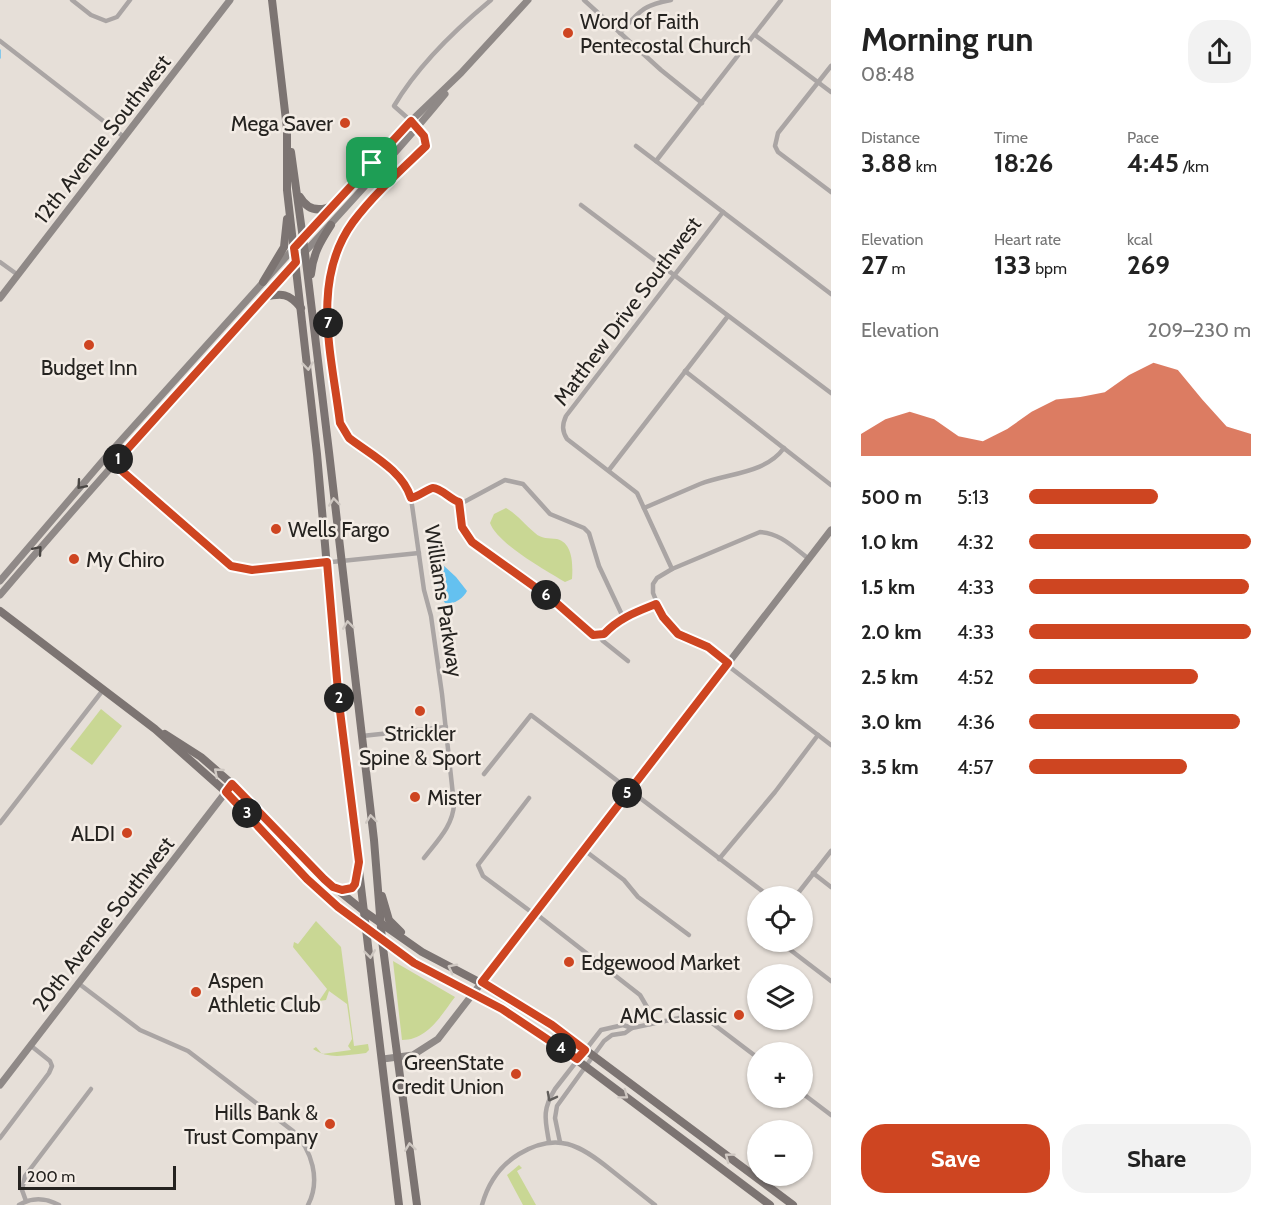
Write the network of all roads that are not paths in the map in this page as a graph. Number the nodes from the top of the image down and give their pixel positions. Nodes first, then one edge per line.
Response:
1 (72, 0) edge
2 (130, 0) edge
3 (230, 0) edge
4 (272, 0) edge
5 (491, 0) edge
6 (528, 0) edge
7 (584, 0) edge
8 (671, 0) edge
9 (781, 0) edge
10 (620, 33) junction
11 (755, 35) junction
12 (0, 41) edge
13 (831, 66) edge
14 (461, 73) junction
15 (819, 82) junction
16 (831, 92) edge
17 (702, 103) junction
18 (411, 121) junction
19 (417, 128) junction
20 (287, 129) junction
21 (124, 137) junction
22 (636, 146) dead end
23 (656, 161) junction
24 (287, 190) junction
25 (831, 192) edge
26 (297, 193) junction
27 (334, 205) junction
28 (581, 205) dead end
29 (723, 212) junction
30 (331, 225) junction
31 (303, 239) junction
32 (294, 248) junction
33 (305, 253) junction
34 (0, 262) edge
35 (296, 262) junction
36 (18, 275) junction
37 (675, 276) junction
38 (263, 282) junction
39 (831, 294) edge
40 (310, 296) junction
41 (264, 297) junction
42 (0, 298) edge
43 (301, 308) junction
44 (728, 316) junction
45 (685, 371) junction
46 (831, 393) edge
47 (784, 448) junction
48 (106, 456) junction
49 (114, 464) junction
50 (609, 470) junction
51 (831, 485) edge
52 (411, 498) junction
53 (459, 502) junction
54 (644, 508) junction
55 (831, 530) edge
56 (828, 540) edge
57 (418, 553) junction
58 (809, 559) junction
59 (340, 560) junction
60 (327, 562) junction
61 (672, 569) junction
62 (0, 581) edge
63 (0, 595) edge
64 (656, 604) junction
65 (0, 611) edge
66 (623, 617) junction
67 (599, 636) junction
68 (628, 661) dead end
69 (728, 664) junction
70 (103, 690) junction
71 (446, 727) junction
72 (155, 729) junction
73 (818, 735) junction
74 (362, 736) junction
75 (831, 745) edge
76 (484, 774) dead end
77 (232, 784) junction
78 (629, 791) junction
79 (226, 792) junction
80 (529, 798) dead end
81 (0, 823) edge
82 (584, 850) junction
83 (831, 850) edge
84 (424, 858) dead end
85 (719, 859) junction
86 (359, 862) junction
87 (813, 873) junction
88 (377, 877) junction
89 (755, 886) edge
90 (803, 886) edge
91 (333, 887) junction
92 (831, 887) edge
93 (365, 912) junction
94 (534, 914) junction
95 (381, 923) junction
96 (367, 928) junction
97 (689, 935) dead end
98 (382, 940) junction
99 (422, 952) junction
100 (793, 952) edge
101 (831, 981) edge
102 (482, 982) junction
103 (78, 983) junction
104 (473, 993) junction
105 (650, 1024) junction
106 (632, 1028) junction
107 (30, 1045) junction
108 (585, 1050) junction
109 (747, 1050) edge
110 (593, 1056) junction
111 (398, 1057) junction
112 (383, 1059) junction
113 (577, 1059) junction
114 (586, 1066) junction
115 (0, 1085) edge
116 (91, 1089) dead end
117 (813, 1101) edge
118 (831, 1115) edge
119 (0, 1138) edge
120 (549, 1142) junction
121 (560, 1142) junction
122 (26, 1201) junction
123 (19, 1205) edge
124 (59, 1205) edge
125 (308, 1205) edge
126 (399, 1205) edge
127 (417, 1205) edge
128 (482, 1205) edge
129 (655, 1205) edge
130 (770, 1205) edge
131 (792, 1205) edge

1 - 2 street
3 - 21 main road, 12th Avenue Southwest
4 - 20 main road
5 - 18 street
6 - 14 main road
7 - 10 street
8 - 10 street
9 - 11 street
10 - 17 street
11 - 15 street
11 - 17 street
12 - 21 street
13 - 15 street
14 - 18 main road
14 - 19 main road
15 - 16 street
15 - 25 street
17 - 23 street
18 - 19 street
18 - 27 main road
19 - 30 main road
19 - 52 street, Williams Parkway
20 - 24 main road
20 - 26 main road
21 - 36 main road, 12th Avenue Southwest
22 - 23 street
23 - 29 street
24 - 32 main road
24 - 38 main road
26 - 27 main road
26 - 31 main road
27 - 31 main road
28 - 37 street
29 - 37 street, Matthew Drive Southwest
29 - 39 street
30 - 33 main road
30 - 40 main road
31 - 32 main road
31 - 33 main road
32 - 35 main road
32 - 38 main road
33 - 35 main road
33 - 40 main road
34 - 36 street
35 - 41 main road
35 - 43 main road
36 - 42 main road, 12th Avenue Southwest
37 - 44 street
37 - 50 street, Matthew Drive Southwest
38 - 48 main road
59 -> 40 main road
41 - 43 main road
41 - 49 main road
43 -> 60 main road
44 - 45 street
44 - 46 street
45 - 47 street
45 - 50 street
47 - 51 street
47 - 54 street
48 - 49 street
48 -> 62 main road
49 - 60 street
63 -> 49 main road
50 - 54 street
52 - 53 street
52 - 57 street, Williams Parkway
53 - 66 street
53 - 67 street
54 - 61 street
55 - 56 main road
56 - 58 main road
57 - 59 street
57 - 71 street, Williams Parkway
58 - 61 street
58 - 69 main road
59 - 60 street
74 -> 59 main road
60 - 86 main road
61 - 64 street
64 - 66 street
64 - 69 street
65 - 70 main road
66 - 67 street
67 - 68 street
69 - 73 street
69 - 78 main road
70 - 72 main road
70 - 81 street
71 - 74 street
71 - 84 street, Williams Parkway
77 -> 72 main road
72 - 79 main road
73 - 75 street
73 - 85 street
88 -> 74 main road
76 - 78 street
77 - 79 main road, 20th Avenue Southwest
77 - 91 main road
78 - 82 main road
78 - 85 street
79 - 96 main road
79 - 103 main road, 20th Avenue Southwest
80 - 94 street
82 - 94 main road
82 - 97 street
83 - 87 street
85 - 89 street
86 - 91 main road
86 - 93 main road
87 - 90 street
87 - 92 street
88 - 95 main road
88 - 99 main road
91 - 93 main road
93 - 95 main road
93 - 96 main road
94 - 102 main road
94 - 105 street
95 - 98 main road
95 - 99 main road
96 - 98 main road
96 -> 112 main road
98 - 104 main road
98 - 111 main road
102 -> 99 main road
100 - 101 street
102 - 104 main road
102 - 108 main road
103 - 107 main road, 20th Avenue Southwest
103 - 125 street
104 - 111 main road
104 - 113 main road
105 - 106 street
105 - 109 street
106 - 108 street
106 - 110 street
107 - 115 main road, 20th Avenue Southwest
107 - 119 street
108 - 110 main road
108 - 113 street
110 - 114 street
131 -> 110 main road
111 - 112 main road
127 -> 111 main road
112 - 126 main road
113 - 114 main road
113 -> 120 street
114 - 121 street
114 -> 130 main road
116 - 122 street
117 - 118 street
120 - 121 street
120 - 128 street
121 - 129 street
122 - 123 street
122 - 124 street

